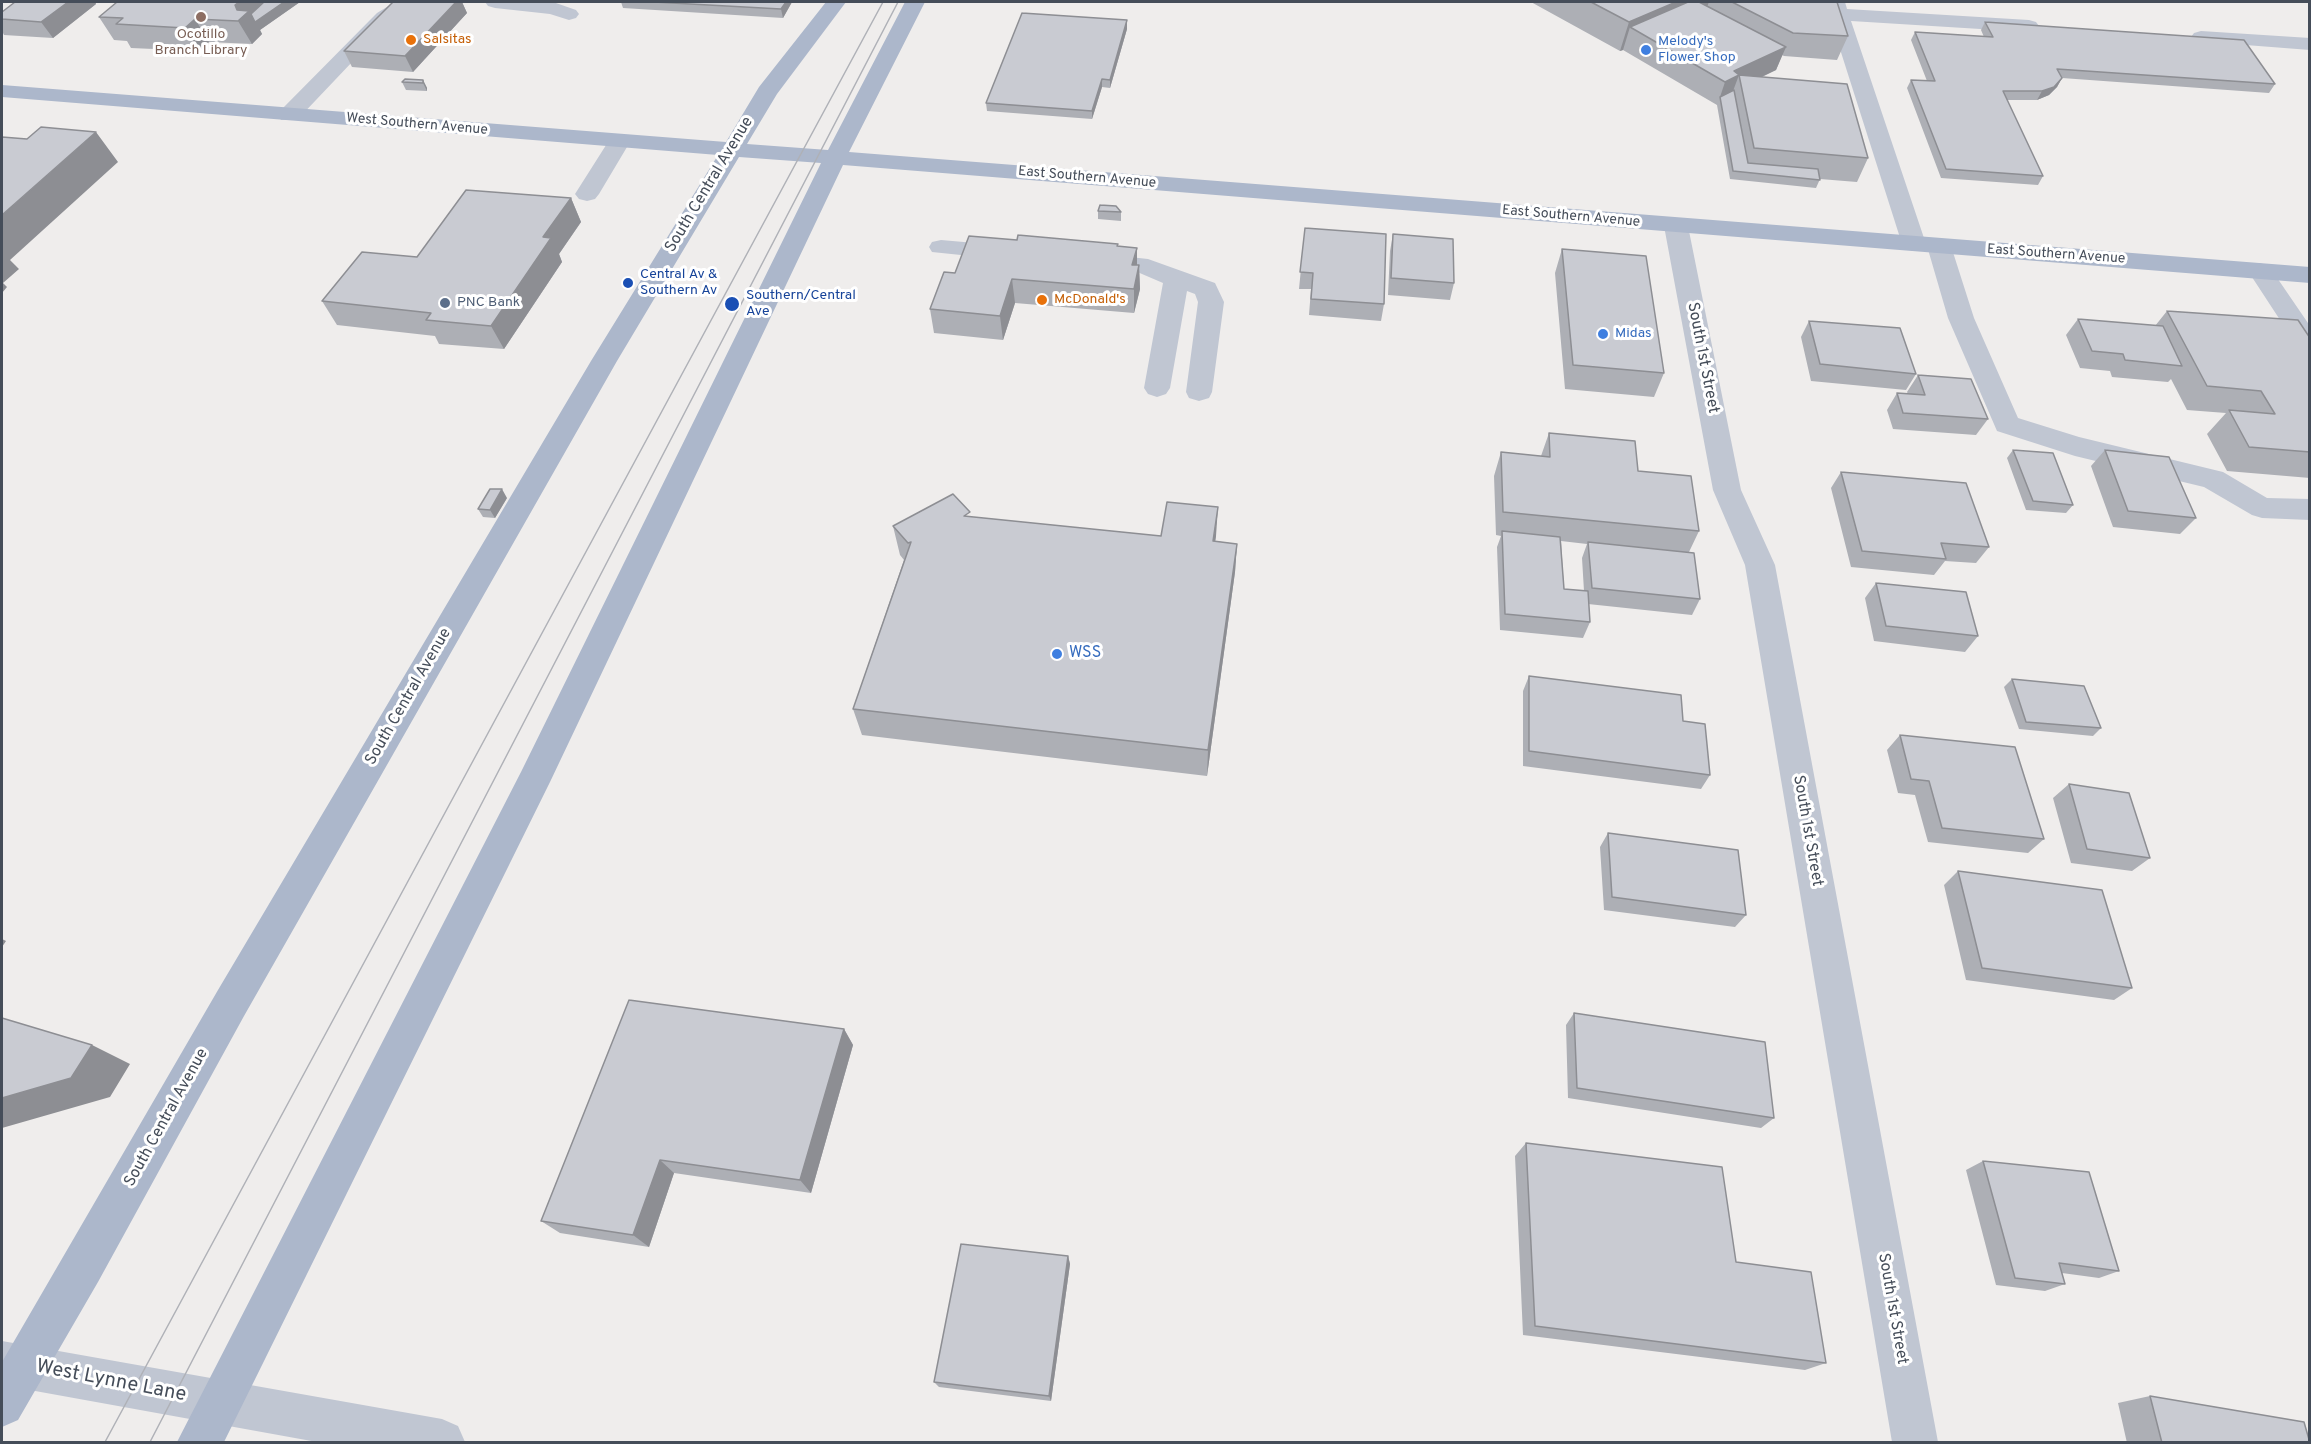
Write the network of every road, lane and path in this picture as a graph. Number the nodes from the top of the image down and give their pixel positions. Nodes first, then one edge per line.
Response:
1 (408, 2) edge
2 (495, 2) edge
3 (836, 2) edge
4 (915, 2) edge
5 (1837, 8) edge
6 (569, 14) dead end
7 (2050, 27) edge
8 (2180, 36) edge
9 (2310, 44) edge
10 (2, 91) edge
11 (289, 115) junction
12 (619, 142) junction
13 (729, 151) junction
14 (834, 159) junction
15 (587, 194) dead end
16 (1676, 226) junction
17 (1926, 245) junction
18 (941, 247) dead end
19 (1036, 255) edge
20 (1071, 258) edge
21 (2260, 271) junction
22 (2310, 275) edge
23 (1171, 276) junction
24 (2310, 346) edge
25 (1157, 388) dead end
26 (1199, 392) dead end
27 (2310, 510) edge
28 (13, 1364) edge
29 (221, 1402) junction
30 (2, 1404) edge
31 (200, 1443) edge
32 (442, 1443) edge
33 (1916, 1443) edge

1 - 11 street
2 - 6 street
3 - 13 main road, South Central Avenue
4 - 14 main road
5 - 7 street
5 - 17 street
8 - 9 street
10 - 11 main road, West Southern Avenue
11 - 12 main road, West Southern Avenue
12 - 13 main road, West Southern Avenue
12 - 15 street
13 - 14 main road, West Southern Avenue
13 - 28 main road, South Central Avenue
14 - 16 main road, East Southern Avenue
14 - 29 main road
16 - 17 main road, East Southern Avenue
16 - 33 street, South 1st Street
17 - 21 main road, East Southern Avenue
17 - 27 street
18 - 19 street
20 - 23 street
21 - 22 main road, East Southern Avenue
21 - 24 street
23 - 25 street
23 - 26 street
28 - 29 street, West Lynne Lane
28 - 30 main road, South Central Avenue
29 - 31 main road
29 - 32 street, West Lynne Lane

